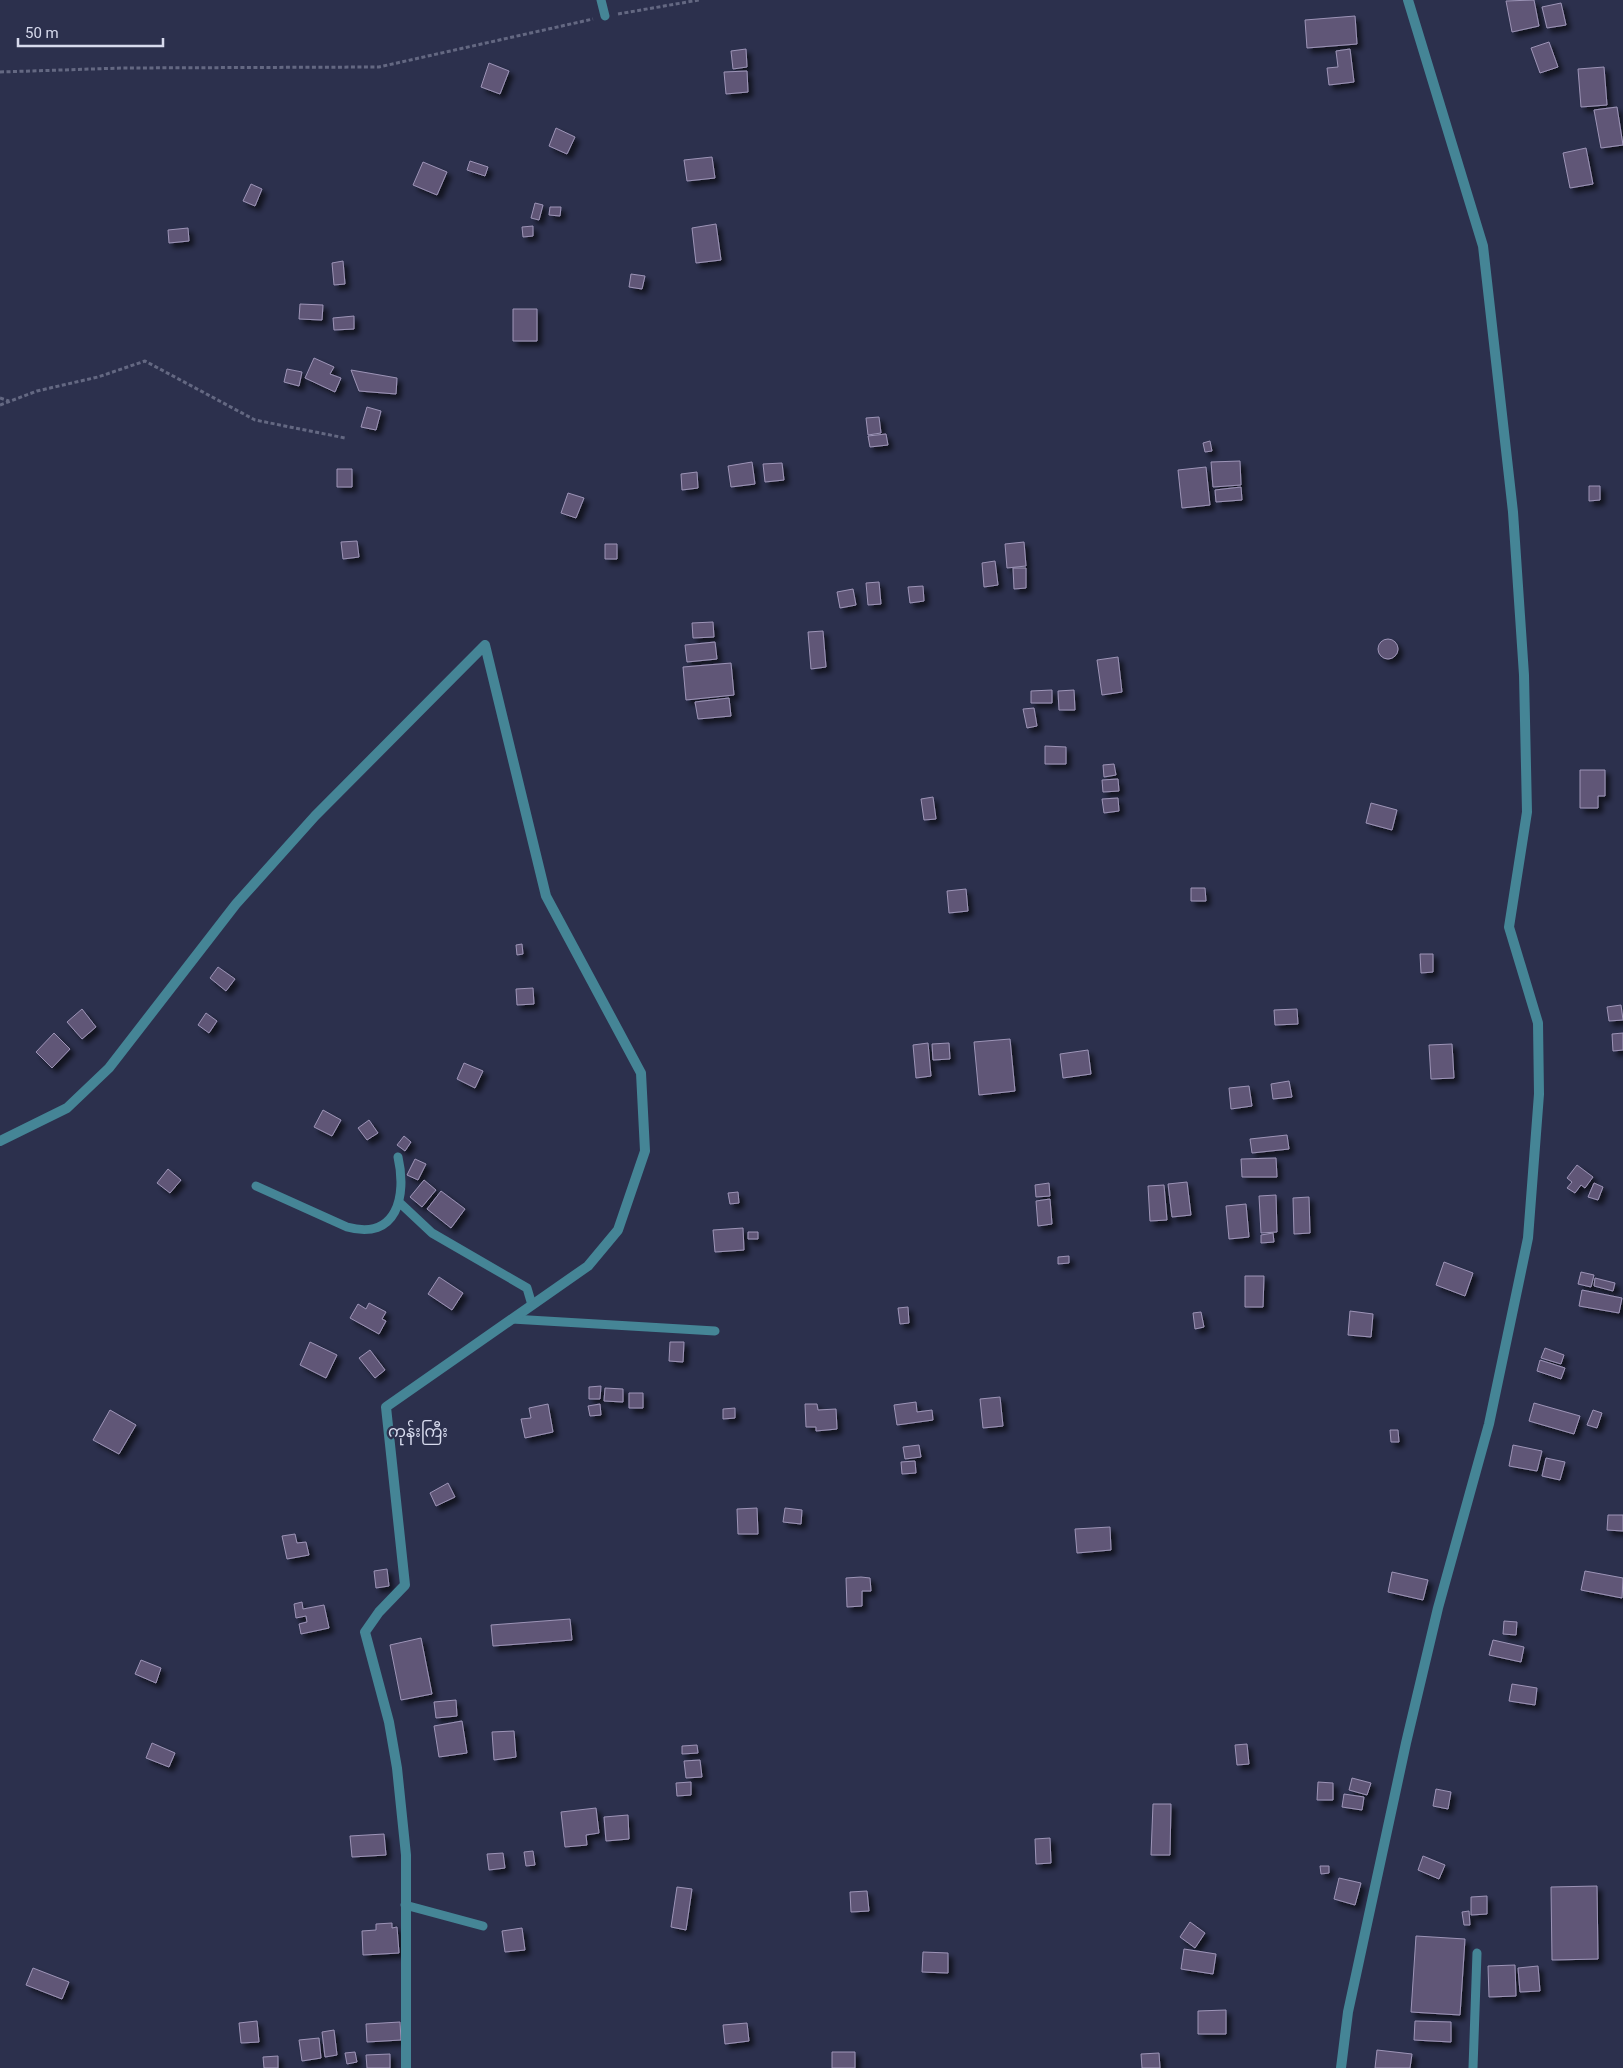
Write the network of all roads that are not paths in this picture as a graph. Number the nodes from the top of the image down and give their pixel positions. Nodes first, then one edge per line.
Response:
1 (601, 0) edge
2 (1408, 0) edge
3 (605, 16) road end
4 (0, 1140) edge
5 (398, 1157) dead end
6 (256, 1186) dead end
7 (400, 1203) junction
8 (532, 1305) junction
9 (512, 1319) junction
10 (715, 1331) dead end
11 (405, 1905) junction
12 (483, 1926) dead end
13 (1477, 1953) dead end
14 (406, 2068) edge
15 (1341, 2068) edge
16 (1473, 2068) edge

1 - 3 lane
2 - 15 street
4 - 8 street
5 - 7 lane
6 - 7 lane
7 - 8 lane
8 - 9 street
9 - 10 lane
9 - 11 street
11 - 12 lane
11 - 14 street
13 - 16 lane

